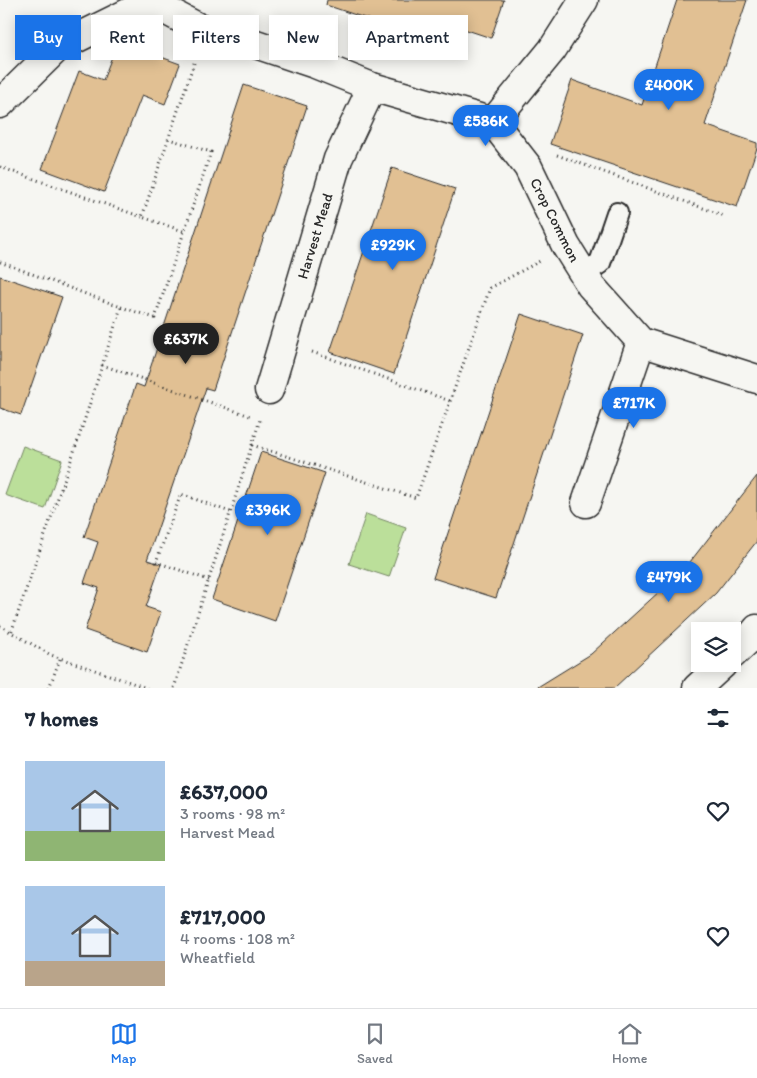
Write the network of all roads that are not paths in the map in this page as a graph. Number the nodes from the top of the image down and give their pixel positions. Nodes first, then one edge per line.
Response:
1 (584, 0) edge
2 (150, 1) edge
3 (372, 87) junction
4 (0, 104) edge
5 (493, 122) junction
6 (617, 213) dead end
7 (584, 274) junction
8 (641, 342) junction
9 (757, 380) edge
10 (269, 390) road end
11 (586, 504) dead end
12 (757, 629) edge
13 (741, 647) edge
14 (714, 672) edge
15 (697, 688) edge

1 - 5 street
2 - 3 street
2 - 4 street
3 - 5 street
3 - 10 street, Harvest Mead
5 - 7 street, Crop Common
6 - 7 lane
7 - 8 street, Crop Common
8 - 9 street
8 - 11 street
12 - 13 street
14 - 15 street

